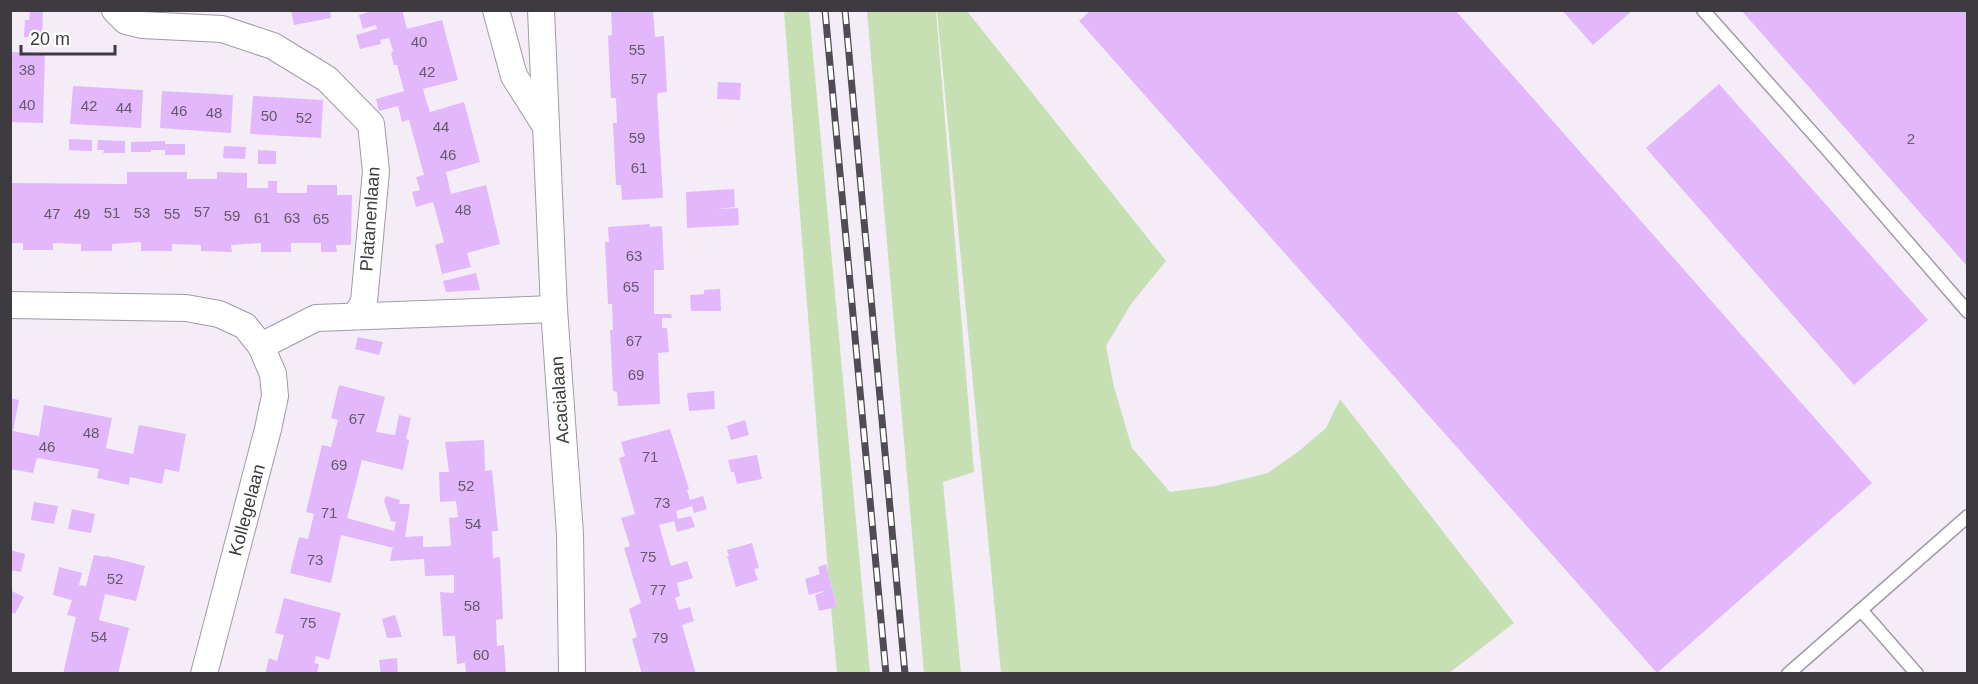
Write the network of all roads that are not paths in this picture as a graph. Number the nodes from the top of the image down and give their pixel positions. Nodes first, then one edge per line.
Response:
1 (115, 10) edge
2 (496, 10) edge
3 (542, 10) edge
4 (1703, 10) edge
5 (546, 126) junction
6 (10, 304) edge
7 (554, 309) junction
8 (1968, 312) edge
9 (356, 315) junction
10 (261, 346) junction
11 (1968, 516) edge
12 (1861, 610) junction
13 (204, 674) edge
14 (572, 674) edge
15 (1788, 674) edge
16 (1917, 674) edge

1 - 9 street, Platanenlaan
2 - 5 street
3 - 5 street, Acacialaan
4 - 8 lane
5 - 7 street, Acacialaan
6 - 10 street, Kollegelaan
7 - 9 street
7 - 14 street, Acacialaan
9 - 10 street
10 - 13 street, Kollegelaan
11 - 12 lane
12 - 15 lane
12 - 16 lane

